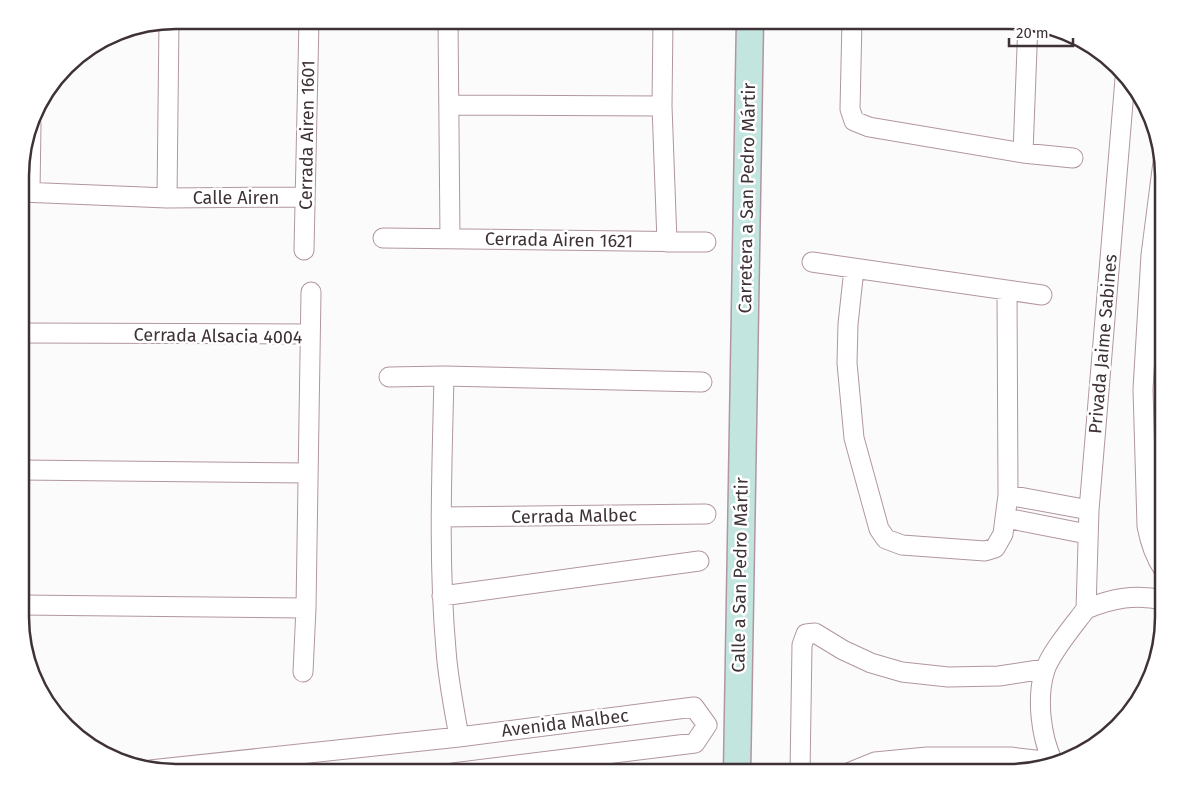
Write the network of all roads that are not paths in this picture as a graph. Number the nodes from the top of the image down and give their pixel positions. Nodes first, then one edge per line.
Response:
1 (169, 29) edge
2 (309, 29) edge
3 (448, 29) edge
4 (663, 29) edge
5 (750, 29) edge
6 (852, 29) edge
7 (1028, 30) edge
8 (1124, 86) edge
9 (449, 105) junction
10 (662, 106) junction
11 (1023, 153) junction
12 (1073, 158) dead end
13 (29, 192) edge
14 (305, 197) junction
15 (167, 198) junction
16 (383, 238) dead end
17 (450, 238) junction
18 (668, 242) junction
19 (706, 242) dead end
20 (304, 250) dead end
21 (812, 262) dead end
22 (854, 269) junction
23 (1155, 277) edge
24 (1007, 291) junction
25 (311, 292) dead end
26 (1042, 295) dead end
27 (29, 333) edge
28 (310, 334) junction
29 (444, 376) junction
30 (744, 376) joint
31 (389, 377) dead end
32 (702, 382) dead end
33 (29, 470) edge
34 (307, 473) junction
35 (1008, 495) junction
36 (1089, 510) junction
37 (706, 514) dead end
38 (441, 518) junction
39 (1006, 518) junction
40 (1087, 534) junction
41 (1155, 554) edge
42 (699, 560) dead end
43 (442, 596) junction
44 (1155, 599) edge
45 (29, 605) edge
46 (306, 608) junction
47 (1086, 609) junction
48 (1045, 670) junction
49 (303, 672) dead end
50 (459, 737) junction
51 (1051, 757) edge
52 (1040, 760) edge
53 (206, 764) edge
54 (526, 764) edge
55 (736, 764) edge
56 (800, 764) edge
57 (870, 764) edge

1 - 15 street
2 - 14 street, Cerrada Airen 1601
3 - 9 street
4 - 10 street
5 - 30 main road, Carretera a San Pedro Mártir
6 - 11 street
7 - 11 street
8 - 36 street, Privada Jaime Sabines
9 - 10 street
9 - 17 street
10 - 18 street
11 - 12 street
13 - 15 street
14 - 15 street, Calle Airen
14 - 20 street, Cerrada Airen 1601
16 - 17 street, Cerrada Airen 1621
17 - 18 street, Cerrada Airen 1621
18 - 19 street, Cerrada Airen 1621
21 - 22 street
22 - 24 street
22 - 39 street
23 - 41 street
24 - 26 street
24 - 35 street
25 - 28 street
27 - 28 street, Cerrada Alsacia 4004
28 - 34 street, Cerrada Alsacia 4004
29 - 31 street
29 - 32 street
29 - 38 street
30 - 55 main road, Calle a San Pedro Mártir
33 - 34 street
34 - 46 street, Cerrada Alsacia 4004
35 - 36 street
35 - 39 street
36 - 40 street, Privada Jaime Sabines
37 - 38 street, Cerrada Malbec
38 - 43 street
39 - 40 street
40 - 47 street, Privada Jaime Sabines
42 - 43 street
43 - 50 street
44 - 47 street
45 - 46 street
46 - 49 street, Cerrada Alsacia 4004
47 - 48 street
48 - 51 street
48 - 56 street
50 - 53 street, Avenida Malbec
50 - 54 street, Avenida Malbec
52 - 57 street

